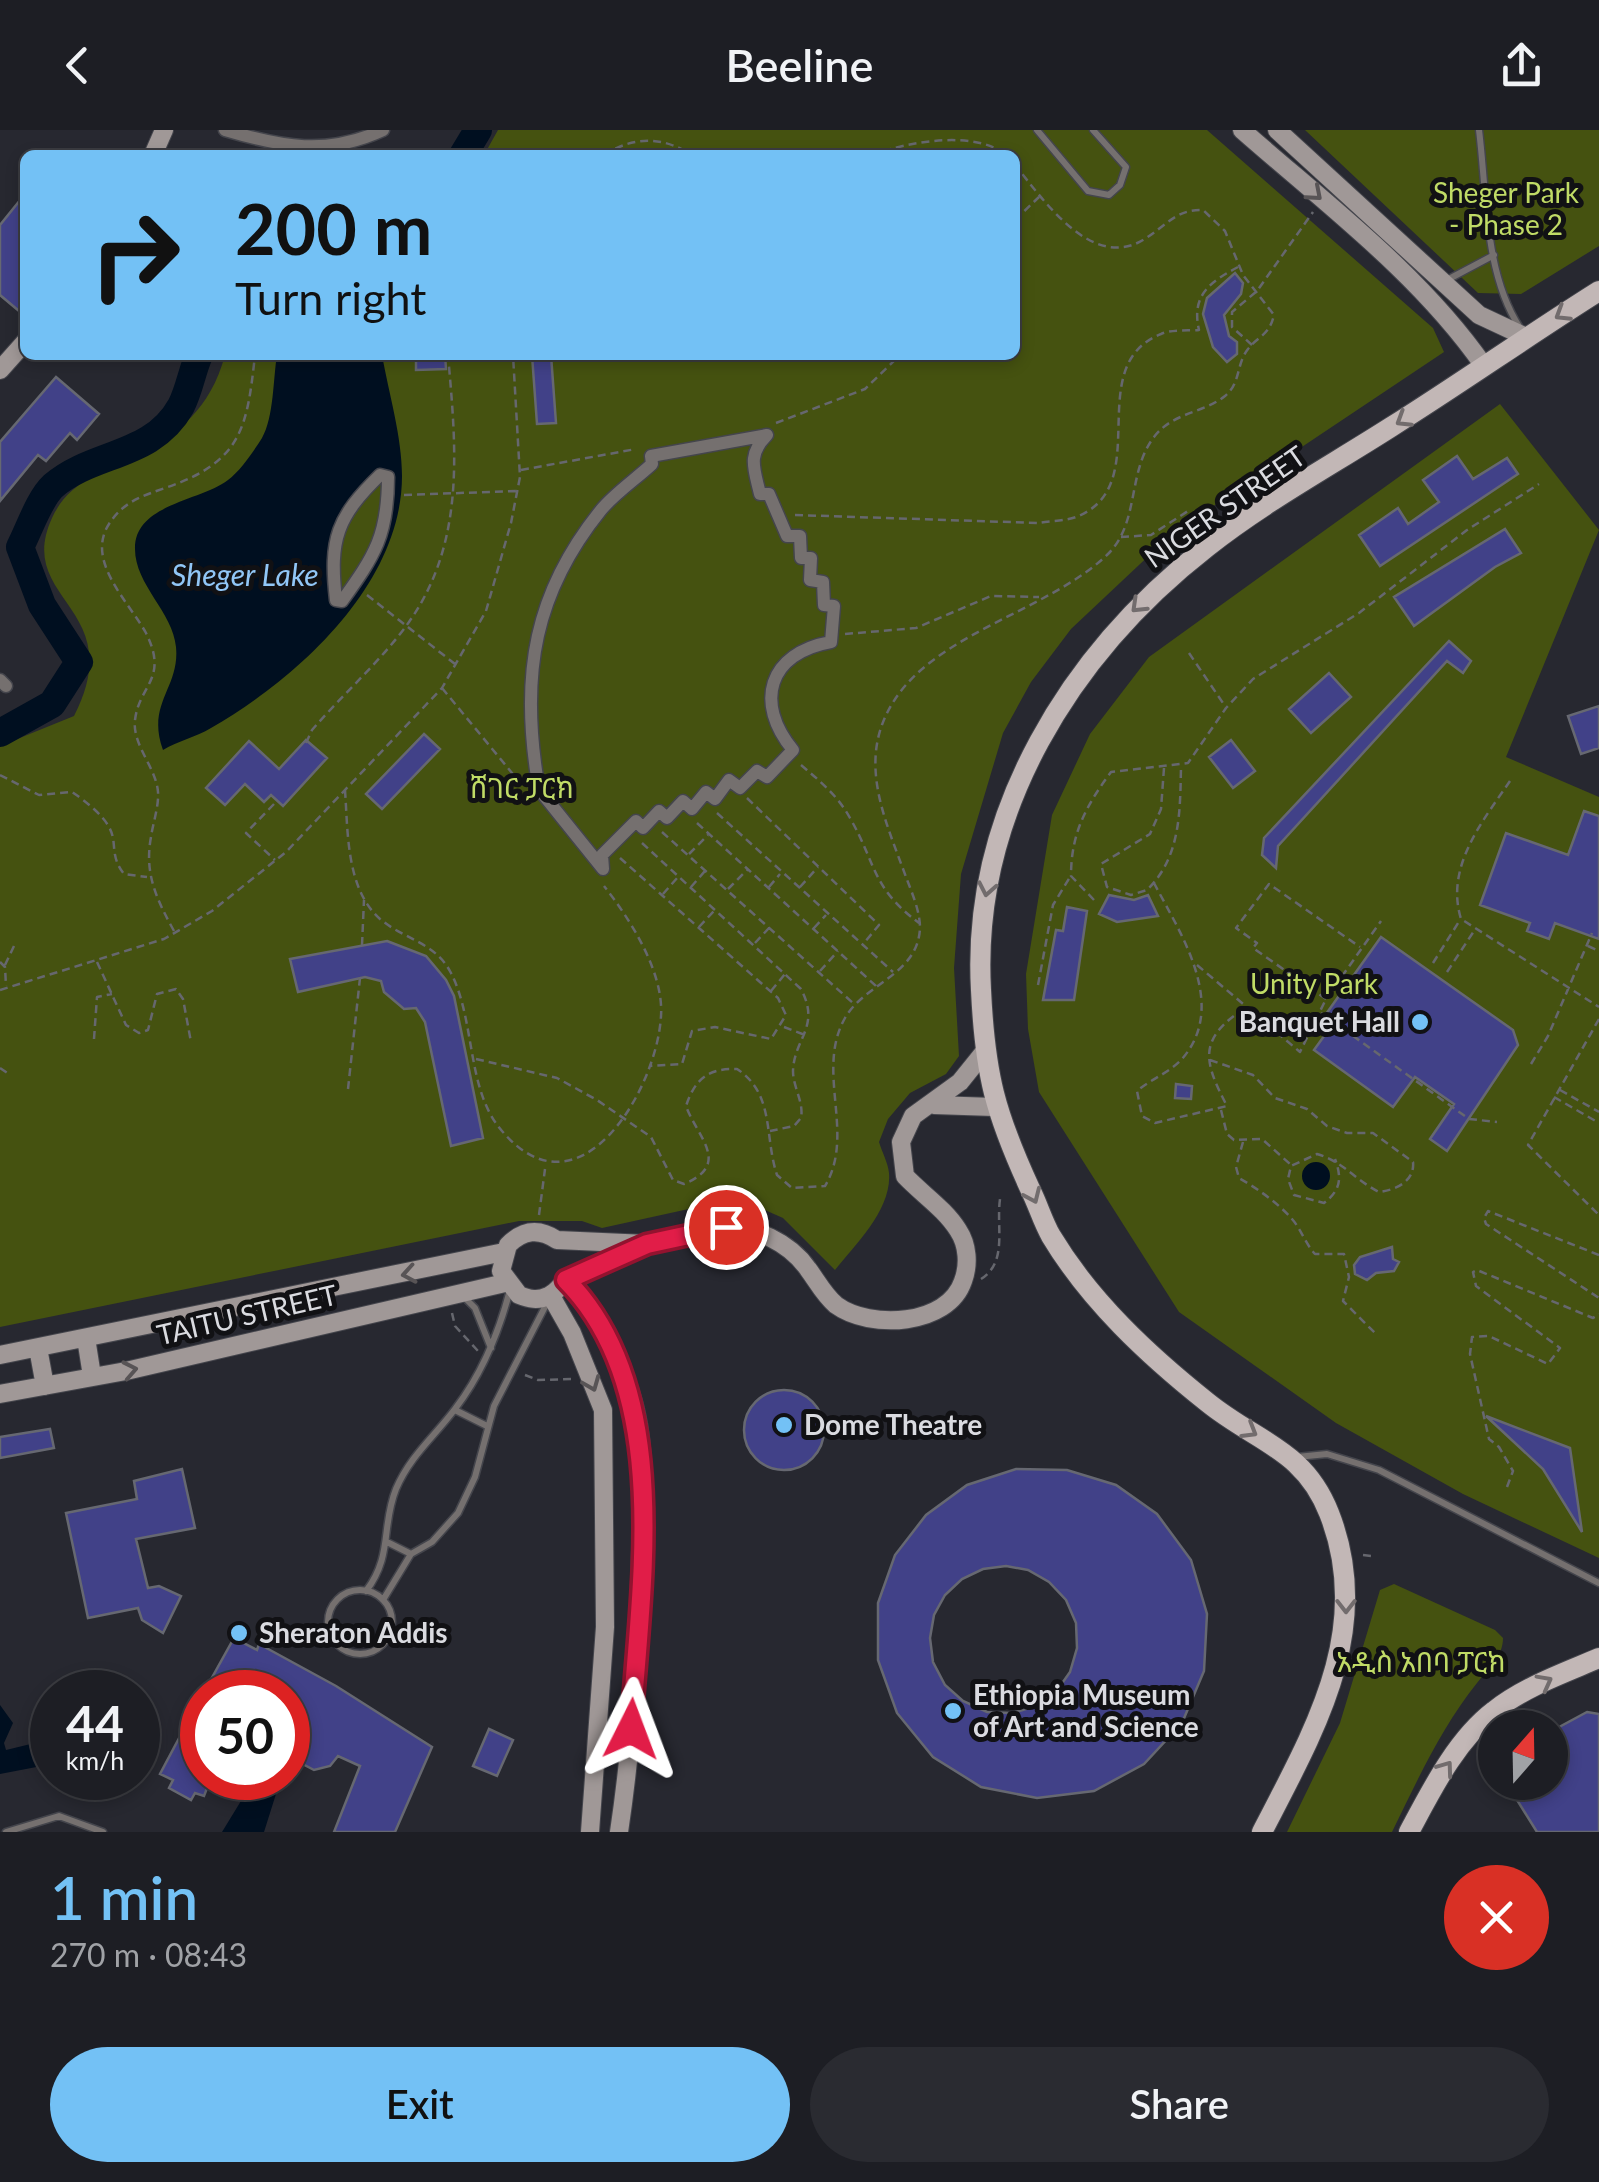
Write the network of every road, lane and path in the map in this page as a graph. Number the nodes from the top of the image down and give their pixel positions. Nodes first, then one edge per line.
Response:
1 (225, 130) edge
2 (383, 130) edge
3 (669, 130) edge
4 (1038, 130) edge
5 (1094, 130) edge
6 (1242, 130) edge
7 (1277, 130) edge
8 (1480, 130) edge
9 (666, 141) junction
10 (616, 150) edge
11 (683, 150) edge
12 (889, 150) edge
13 (1001, 150) edge
14 (1020, 170) edge
15 (1040, 196) junction
16 (1322, 200) junction
17 (1020, 215) edge
18 (1494, 255) junction
19 (1240, 266) junction
20 (1443, 281) junction
21 (1257, 291) junction
22 (1599, 291) edge
23 (1526, 337) junction
24 (1254, 346) junction
25 (20, 348) edge
26 (254, 360) edge
27 (448, 360) edge
28 (513, 360) edge
29 (1484, 366) junction
30 (0, 370) edge
31 (380, 474) joint
32 (1539, 484) dead end
33 (517, 491) junction
34 (454, 494) junction
35 (401, 496) dead end
36 (782, 515) junction
37 (1121, 538) junction
38 (1212, 542) junction
39 (362, 591) dead end
40 (1041, 597) junction
41 (406, 626) junction
42 (831, 634) junction
43 (1189, 653) dead end
44 (457, 665) junction
45 (442, 688) junction
46 (1226, 708) junction
47 (306, 743) dead end
48 (789, 754) junction
49 (1181, 764) junction
50 (1164, 767) junction
51 (0, 775) edge
52 (728, 780) junction
53 (1510, 781) dead end
54 (344, 790) junction
55 (526, 790) dead end
56 (701, 798) junction
57 (274, 804) dead end
58 (679, 806) junction
59 (650, 821) junction
60 (627, 830) junction
61 (709, 834) junction
62 (608, 847) junction
63 (688, 856) junction
64 (276, 861) junction
65 (819, 866) junction
66 (748, 869) junction
67 (706, 871) junction
68 (782, 872) junction
69 (1071, 876) junction
70 (678, 877) junction
71 (149, 878) junction
72 (598, 878) dead end
73 (1154, 884) junction
74 (800, 887) junction
75 (690, 888) junction
76 (768, 888) junction
77 (727, 890) junction
78 (662, 895) junction
79 (364, 898) junction
80 (1094, 900) dead end
81 (715, 910) junction
82 (828, 913) junction
83 (1461, 919) junction
84 (1380, 921) dead end
85 (919, 923) junction
86 (698, 928) junction
87 (769, 928) junction
88 (813, 929) junction
89 (1474, 930) junction
90 (174, 932) junction
91 (1592, 934) dead end
92 (754, 944) junction
93 (863, 944) junction
94 (14, 946) dead end
95 (362, 946) dead end
96 (1587, 946) junction
97 (1361, 948) junction
98 (838, 952) junction
99 (1599, 952) edge
100 (97, 962) junction
101 (1433, 963) dead end
102 (2, 964) edge
103 (1197, 965) junction
104 (819, 972) junction
105 (1447, 972) dead end
106 (894, 973) junction
107 (785, 974) junction
108 (360, 978) dead end
109 (1038, 986) dead end
110 (878, 987) junction
111 (6, 988) junction
112 (0, 990) edge
113 (1569, 990) junction
114 (770, 992) junction
115 (112, 994) junction
116 (1326, 999) junction
117 (854, 1004) junction
118 (1599, 1007) edge
119 (1245, 1008) junction
120 (1320, 1012) junction
121 (1599, 1019) edge
122 (783, 1026) junction
123 (807, 1035) junction
124 (94, 1040) dead end
125 (191, 1042) dead end
126 (985, 1051) junction
127 (476, 1059) junction
128 (1210, 1060) junction
129 (1531, 1064) dead end
130 (649, 1066) junction
131 (0, 1068) edge
132 (9, 1074) dead end
133 (348, 1089) dead end
134 (1558, 1089) junction
135 (1554, 1097) junction
136 (934, 1104) junction
137 (994, 1107) junction
138 (1221, 1110) junction
139 (1599, 1112) edge
140 (626, 1119) junction
141 (1497, 1122) dead end
142 (1599, 1123) edge
143 (768, 1131) junction
144 (1244, 1142) junction
145 (1335, 1160) junction
146 (1291, 1166) junction
147 (545, 1169) dead end
148 (1000, 1199) dead end
149 (1599, 1215) edge
150 (537, 1232) junction
151 (557, 1240) junction
152 (647, 1244) junction
153 (504, 1252) junction
154 (1599, 1255) edge
155 (566, 1280) junction
156 (974, 1284) dead end
157 (508, 1286) junction
158 (461, 1294) junction
159 (551, 1296) junction
160 (1599, 1298) edge
161 (1599, 1314) edge
162 (1375, 1333) dead end
163 (86, 1338) junction
164 (38, 1348) junction
165 (491, 1348) junction
166 (0, 1355) edge
167 (92, 1376) junction
168 (44, 1386) junction
169 (0, 1394) edge
170 (455, 1410) junction
171 (487, 1426) junction
172 (1295, 1458) junction
173 (1507, 1488) dead end
174 (388, 1543) junction
175 (411, 1554) junction
176 (1599, 1584) edge
177 (366, 1591) junction
178 (383, 1600) junction
179 (1599, 1658) edge
180 (6, 1832) edge
181 (103, 1832) edge
182 (590, 1832) edge
183 (619, 1832) edge
184 (1262, 1832) edge
185 (1409, 1832) edge

1 - 2 street
3 - 9 path
4 - 5 lane
6 -> 16 main road
7 - 20 main road
8 - 18 lane
9 - 10 path
9 - 11 path
12 - 13 path
14 - 15 path
15 - 17 path
15 - 19 path
16 - 21 path
16 - 29 main road
18 - 20 lane
18 - 23 lane
19 - 21 path
19 - 36 path
20 - 23 main road
21 - 24 path
21 - 24 path
22 -> 23 main road, NIGER STREET
23 - 29 main road, NIGER STREET
24 - 37 path
25 - 30 main road
26 - 71 path
27 - 34 path
28 - 33 path
29 -> 38 main road, NIGER STREET
31 - 31 street
32 - 46 path
33 - 34 path
33 - 44 path
34 - 35 path
34 - 41 path
36 - 42 street
36 - 62 street
37 - 38 path
37 - 40 path
38 -> 126 main road, NIGER STREET
39 - 41 path
40 - 42 path
40 - 85 path
41 - 44 path
41 - 47 path
42 - 48 street
43 - 46 path
44 - 45 path
45 - 54 path
45 - 55 path
46 - 49 path
48 - 52 street
48 - 85 path
49 - 50 path
49 - 73 path
50 - 69 path
50 - 73 path
51 - 71 path
52 - 56 street
52 - 65 path
53 - 83 path
54 - 64 path
54 - 79 path
56 - 58 street
56 - 68 path
57 - 64 path
58 - 59 street
58 - 61 path
59 - 60 street
59 - 63 path
60 - 62 street
60 - 70 path
61 - 63 path
61 - 66 path
62 - 78 path
63 - 67 path
64 - 90 path
65 - 74 path
65 - 93 path
66 - 76 path
66 - 77 path
67 - 75 path
67 - 77 path
68 - 74 path
68 - 76 path
69 - 80 path
69 - 109 path
70 - 75 path
70 - 78 path
71 - 90 path
72 - 130 path
73 - 103 path
74 - 82 path
75 - 81 path
76 - 88 path
77 - 87 path
78 - 86 path
79 - 95 path
79 - 127 path
81 - 86 path
81 - 92 path
82 - 88 path
82 - 93 path
83 - 89 path
83 - 101 path
84 - 97 path
85 - 106 path
86 - 114 path
87 - 92 path
87 - 104 path
88 - 98 path
89 - 105 path
89 - 113 path
90 - 100 path
91 - 96 path
92 - 107 path
93 - 106 path
94 - 102 path
96 - 99 path
96 - 113 path
97 - 116 path
97 - 116 path
98 - 104 path
98 - 110 path
100 - 111 path
100 - 115 path
102 - 111 path
103 - 119 path
103 - 138 path
104 - 117 path
106 - 110 path
107 - 114 path
107 - 123 path
108 - 133 path
110 - 117 path
111 - 112 path
113 - 118 path
113 - 129 path
114 - 122 path
115 - 124 path
115 - 125 path
116 - 120 path
117 - 143 path
119 - 120 path
119 - 128 path
120 - 141 path
121 - 134 path
122 - 123 path
122 - 130 path
123 - 143 path
126 - 136 main road
126 - 137 main road, NIGER STREET
127 - 140 path
127 - 140 path
128 - 138 path
128 - 145 path
130 - 140 path
131 - 132 path
134 - 135 path
134 - 139 path
135 - 142 path
135 - 149 path
136 - 137 main road
136 - 152 main road
137 -> 172 main road, NIGER STREET
138 - 144 path
140 - 143 path
144 - 146 path
144 - 162 path
145 - 146 path
145 - 146 path
147 - 150 path
148 - 156 path
150 - 151 main road
150 - 153 main road
151 - 152 main road
151 - 155 main road
152 - 155 main road
153 - 157 main road
153 -> 163 main road, TAITU STREET
154 - 160 path
155 - 159 main road
155 - 183 main road
157 - 158 main road, TAITU STREET
157 - 159 main road
157 - 165 lane
158 - 165 lane
167 -> 158 main road, TAITU STREET
159 - 171 lane
159 -> 182 main road
161 - 173 path
163 - 164 main road, TAITU STREET
163 - 167 main road
164 - 166 main road, TAITU STREET
164 - 168 main road
165 - 170 lane
167 - 168 main road, TAITU STREET
168 - 169 main road, TAITU STREET
170 - 171 lane
170 - 174 lane
171 - 175 lane
172 - 176 lane
172 -> 184 main road, NIGER STREET
174 - 175 lane
174 - 177 lane
175 - 178 lane
177 - 178 lane
177 - 178 lane
185 -> 179 main road
180 - 181 lane

